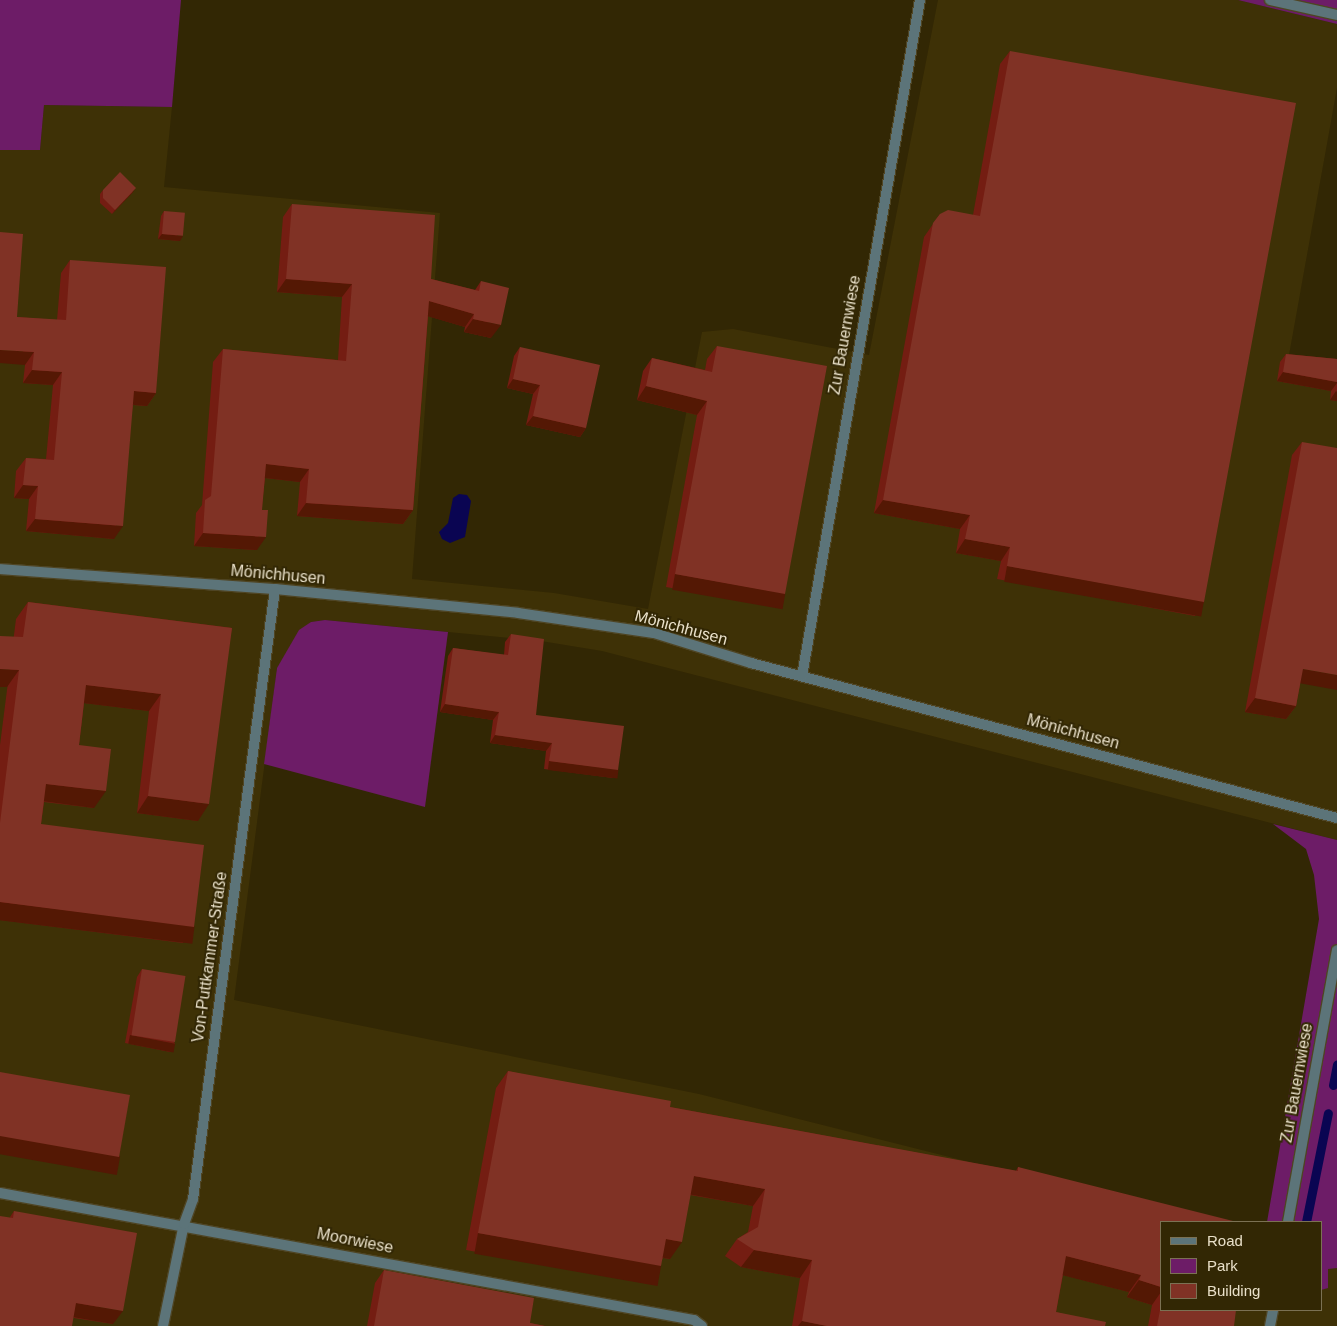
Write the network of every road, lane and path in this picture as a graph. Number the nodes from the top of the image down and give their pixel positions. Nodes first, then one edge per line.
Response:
1 (920, 0) edge
2 (1270, 0) edge
3 (1337, 15) edge
4 (0, 569) edge
5 (274, 589) junction
6 (802, 676) junction
7 (1337, 818) edge
8 (1337, 950) edge
9 (0, 1193) edge
10 (1288, 1221) edge
11 (184, 1224) junction
12 (1273, 1311) edge
13 (163, 1326) edge
14 (702, 1326) edge
15 (1270, 1326) edge

1 - 6 street, Zur Bauernwiese
2 - 3 street
4 - 5 street, Mönichhusen
5 - 6 street, Mönichhusen
5 - 11 street, Von-Puttkammer-Straße
6 - 7 street, Mönichhusen
8 - 10 street, Zur Bauernwiese
9 - 11 street, Moorwiese
11 - 13 street, Von-Puttkammer-Straße
11 - 14 street, Moorwiese
12 - 15 street

